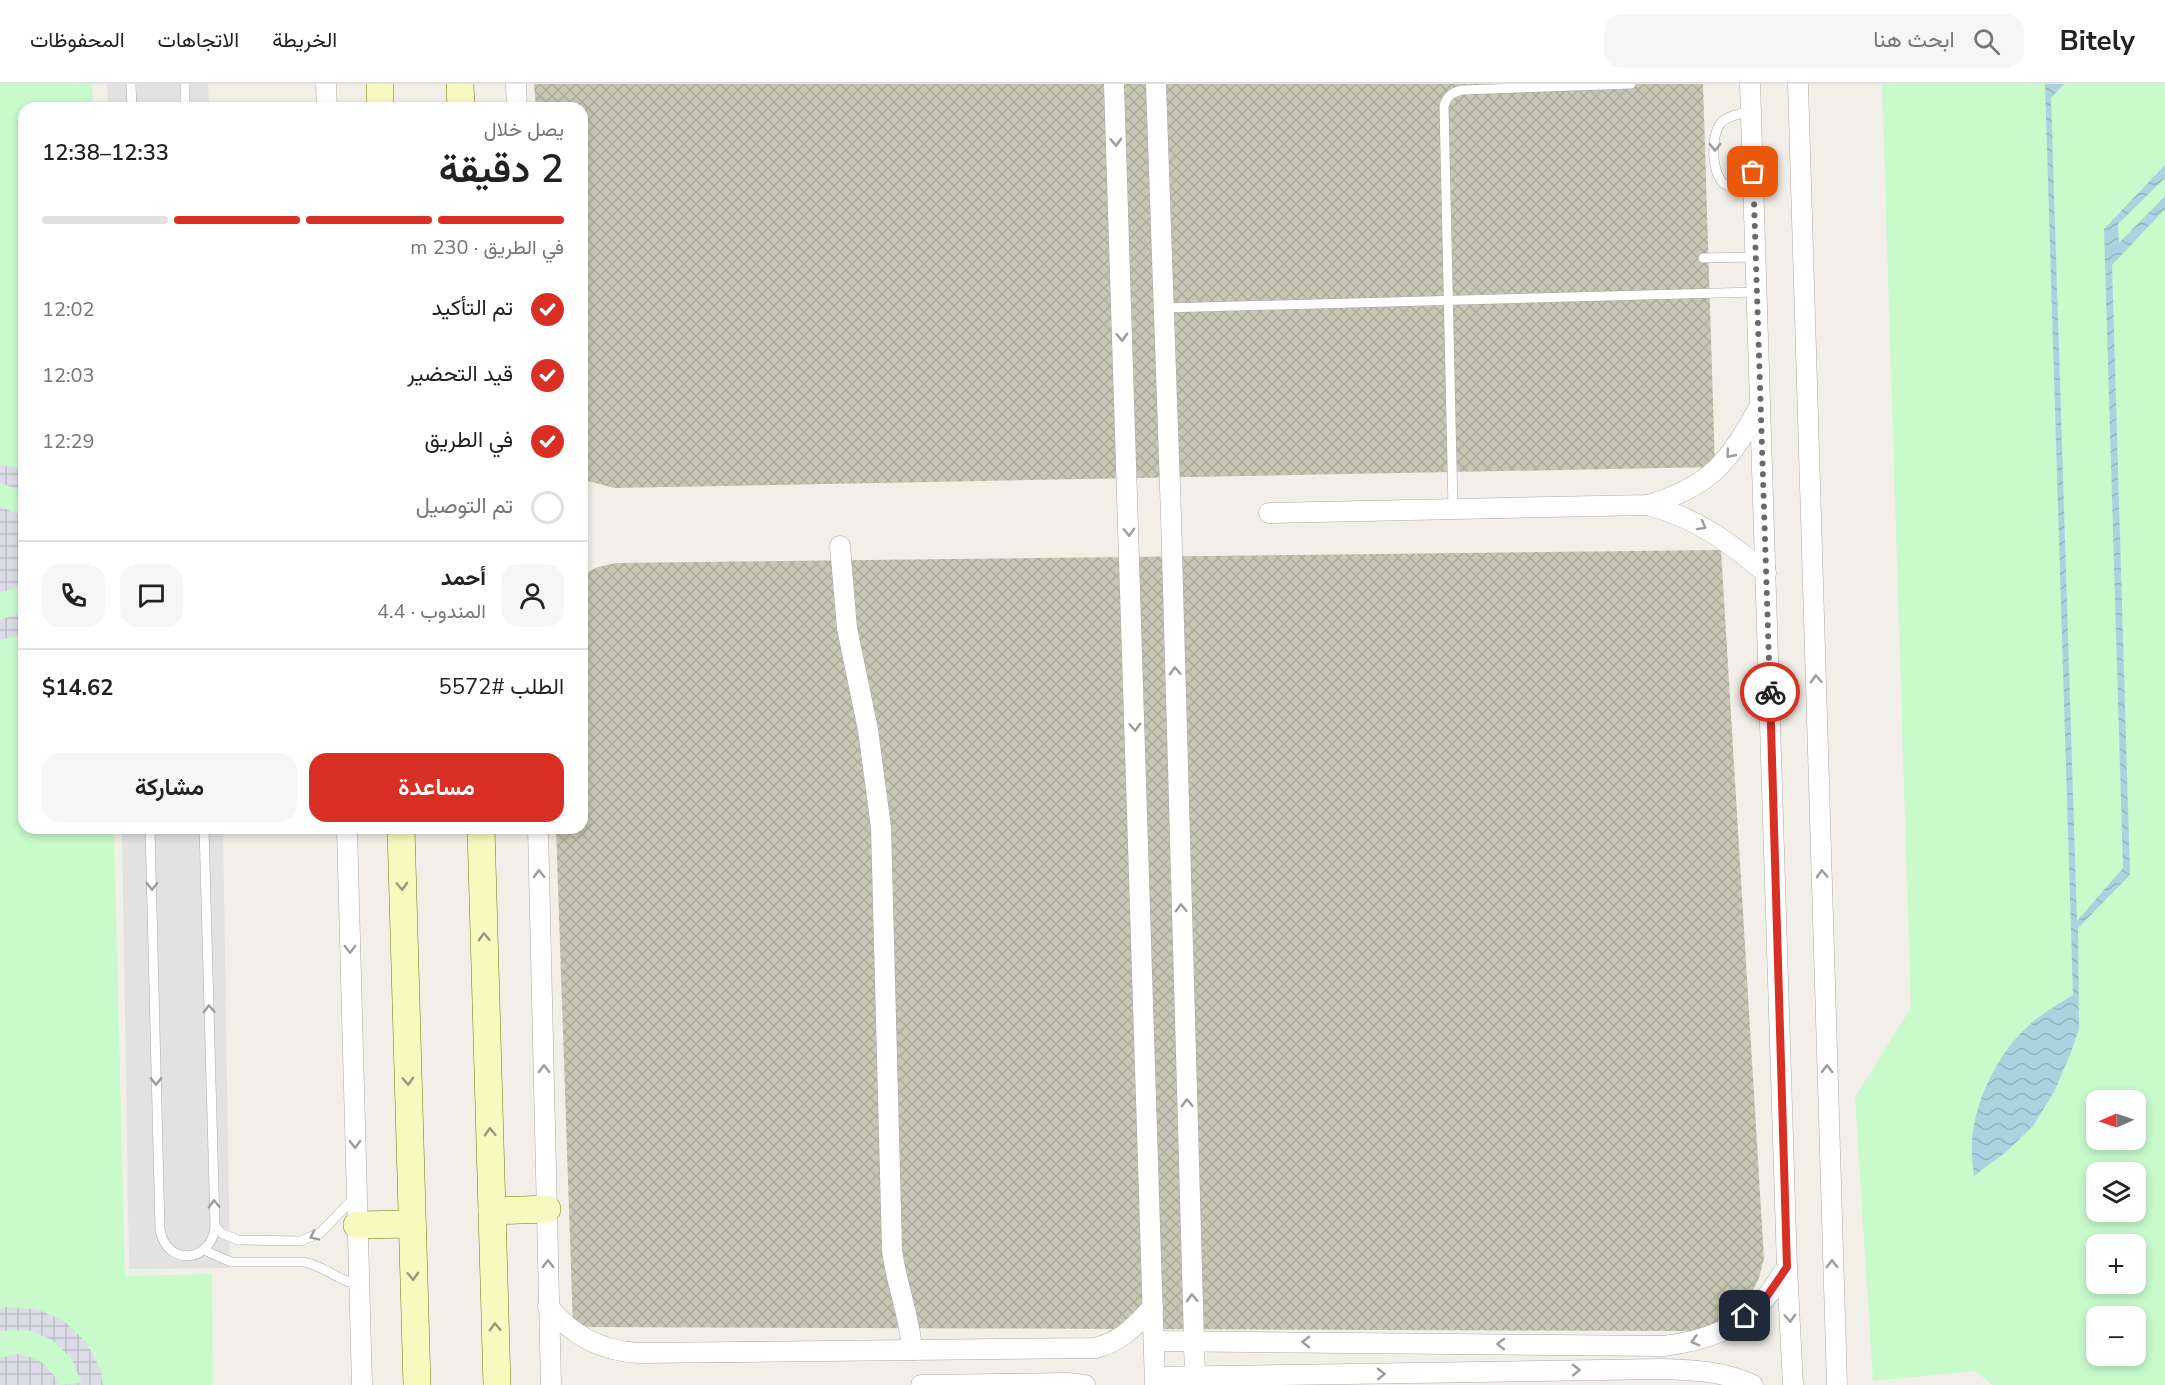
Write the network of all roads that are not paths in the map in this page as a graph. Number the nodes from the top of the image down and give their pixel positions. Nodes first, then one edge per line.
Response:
1 (131, 84) edge
2 (185, 84) edge
3 (326, 84) edge
4 (380, 84) edge
5 (460, 84) edge
6 (516, 84) edge
7 (1114, 84) edge
8 (1156, 84) edge
9 (1631, 84) edge
10 (1750, 84) edge
11 (1798, 84) edge
12 (132, 102) edge
13 (185, 102) edge
14 (327, 102) edge
15 (380, 102) edge
16 (461, 102) edge
17 (517, 102) edge
18 (1751, 111) junction
19 (1753, 193) junction
20 (1755, 257) junction
21 (1703, 258) dead end
22 (1756, 292) junction
23 (1448, 300) junction
24 (1164, 308) junction
25 (1760, 405) junction
26 (1648, 505) junction
27 (1453, 509) junction
28 (1269, 513) dead end
29 (840, 546) dead end
30 (1766, 573) junction
31 (150, 834) edge
32 (204, 834) edge
33 (347, 834) edge
34 (400, 834) edge
35 (481, 834) edge
36 (538, 834) edge
37 (356, 1197) junction
38 (547, 1209) junction
39 (492, 1210) junction
40 (412, 1224) junction
41 (357, 1225) junction
42 (215, 1226) junction
43 (204, 1250) junction
44 (1787, 1267) junction
45 (359, 1285) junction
46 (548, 1306) junction
47 (1153, 1307) junction
48 (1193, 1340) junction
49 (1154, 1341) junction
50 (912, 1350) junction
51 (1195, 1377) junction
52 (1155, 1381) edge
53 (362, 1385) edge
54 (417, 1385) edge
55 (497, 1385) edge
56 (551, 1385) edge
57 (921, 1385) edge
58 (1085, 1385) edge
59 (1753, 1385) edge
60 (1793, 1385) edge
61 (1837, 1385) edge

1 - 12 lane
2 - 13 lane
3 - 14 street
4 - 15 main road
5 - 16 main road
6 - 17 street
7 -> 47 street
8 - 24 street
9 - 23 lane
10 - 18 street
61 -> 11 street
18 - 19 street
18 -> 19 lane
19 - 20 street
20 - 21 lane
20 - 22 street
22 - 23 lane
22 - 25 street
23 - 24 lane
23 - 27 lane
48 -> 24 street
25 -> 26 street
25 - 30 street
26 - 27 street
26 -> 30 street
27 - 28 street
29 - 50 street
30 - 44 street
31 -> 43 lane
42 -> 32 lane
33 -> 37 street
34 -> 40 main road
39 -> 35 main road
38 -> 36 street
37 - 41 street
37 -> 42 lane
38 - 39 main road
46 -> 38 street
55 -> 39 main road
40 - 41 main road
40 -> 54 main road
41 - 45 street
42 - 43 lane
43 - 45 lane
44 -> 48 street
44 -> 60 street
45 - 53 street
46 - 50 street
46 - 56 street
47 - 49 street
47 - 50 street
48 - 49 street
48 - 51 street
49 - 52 street
51 - 52 street
51 -> 59 street
57 - 58 street

